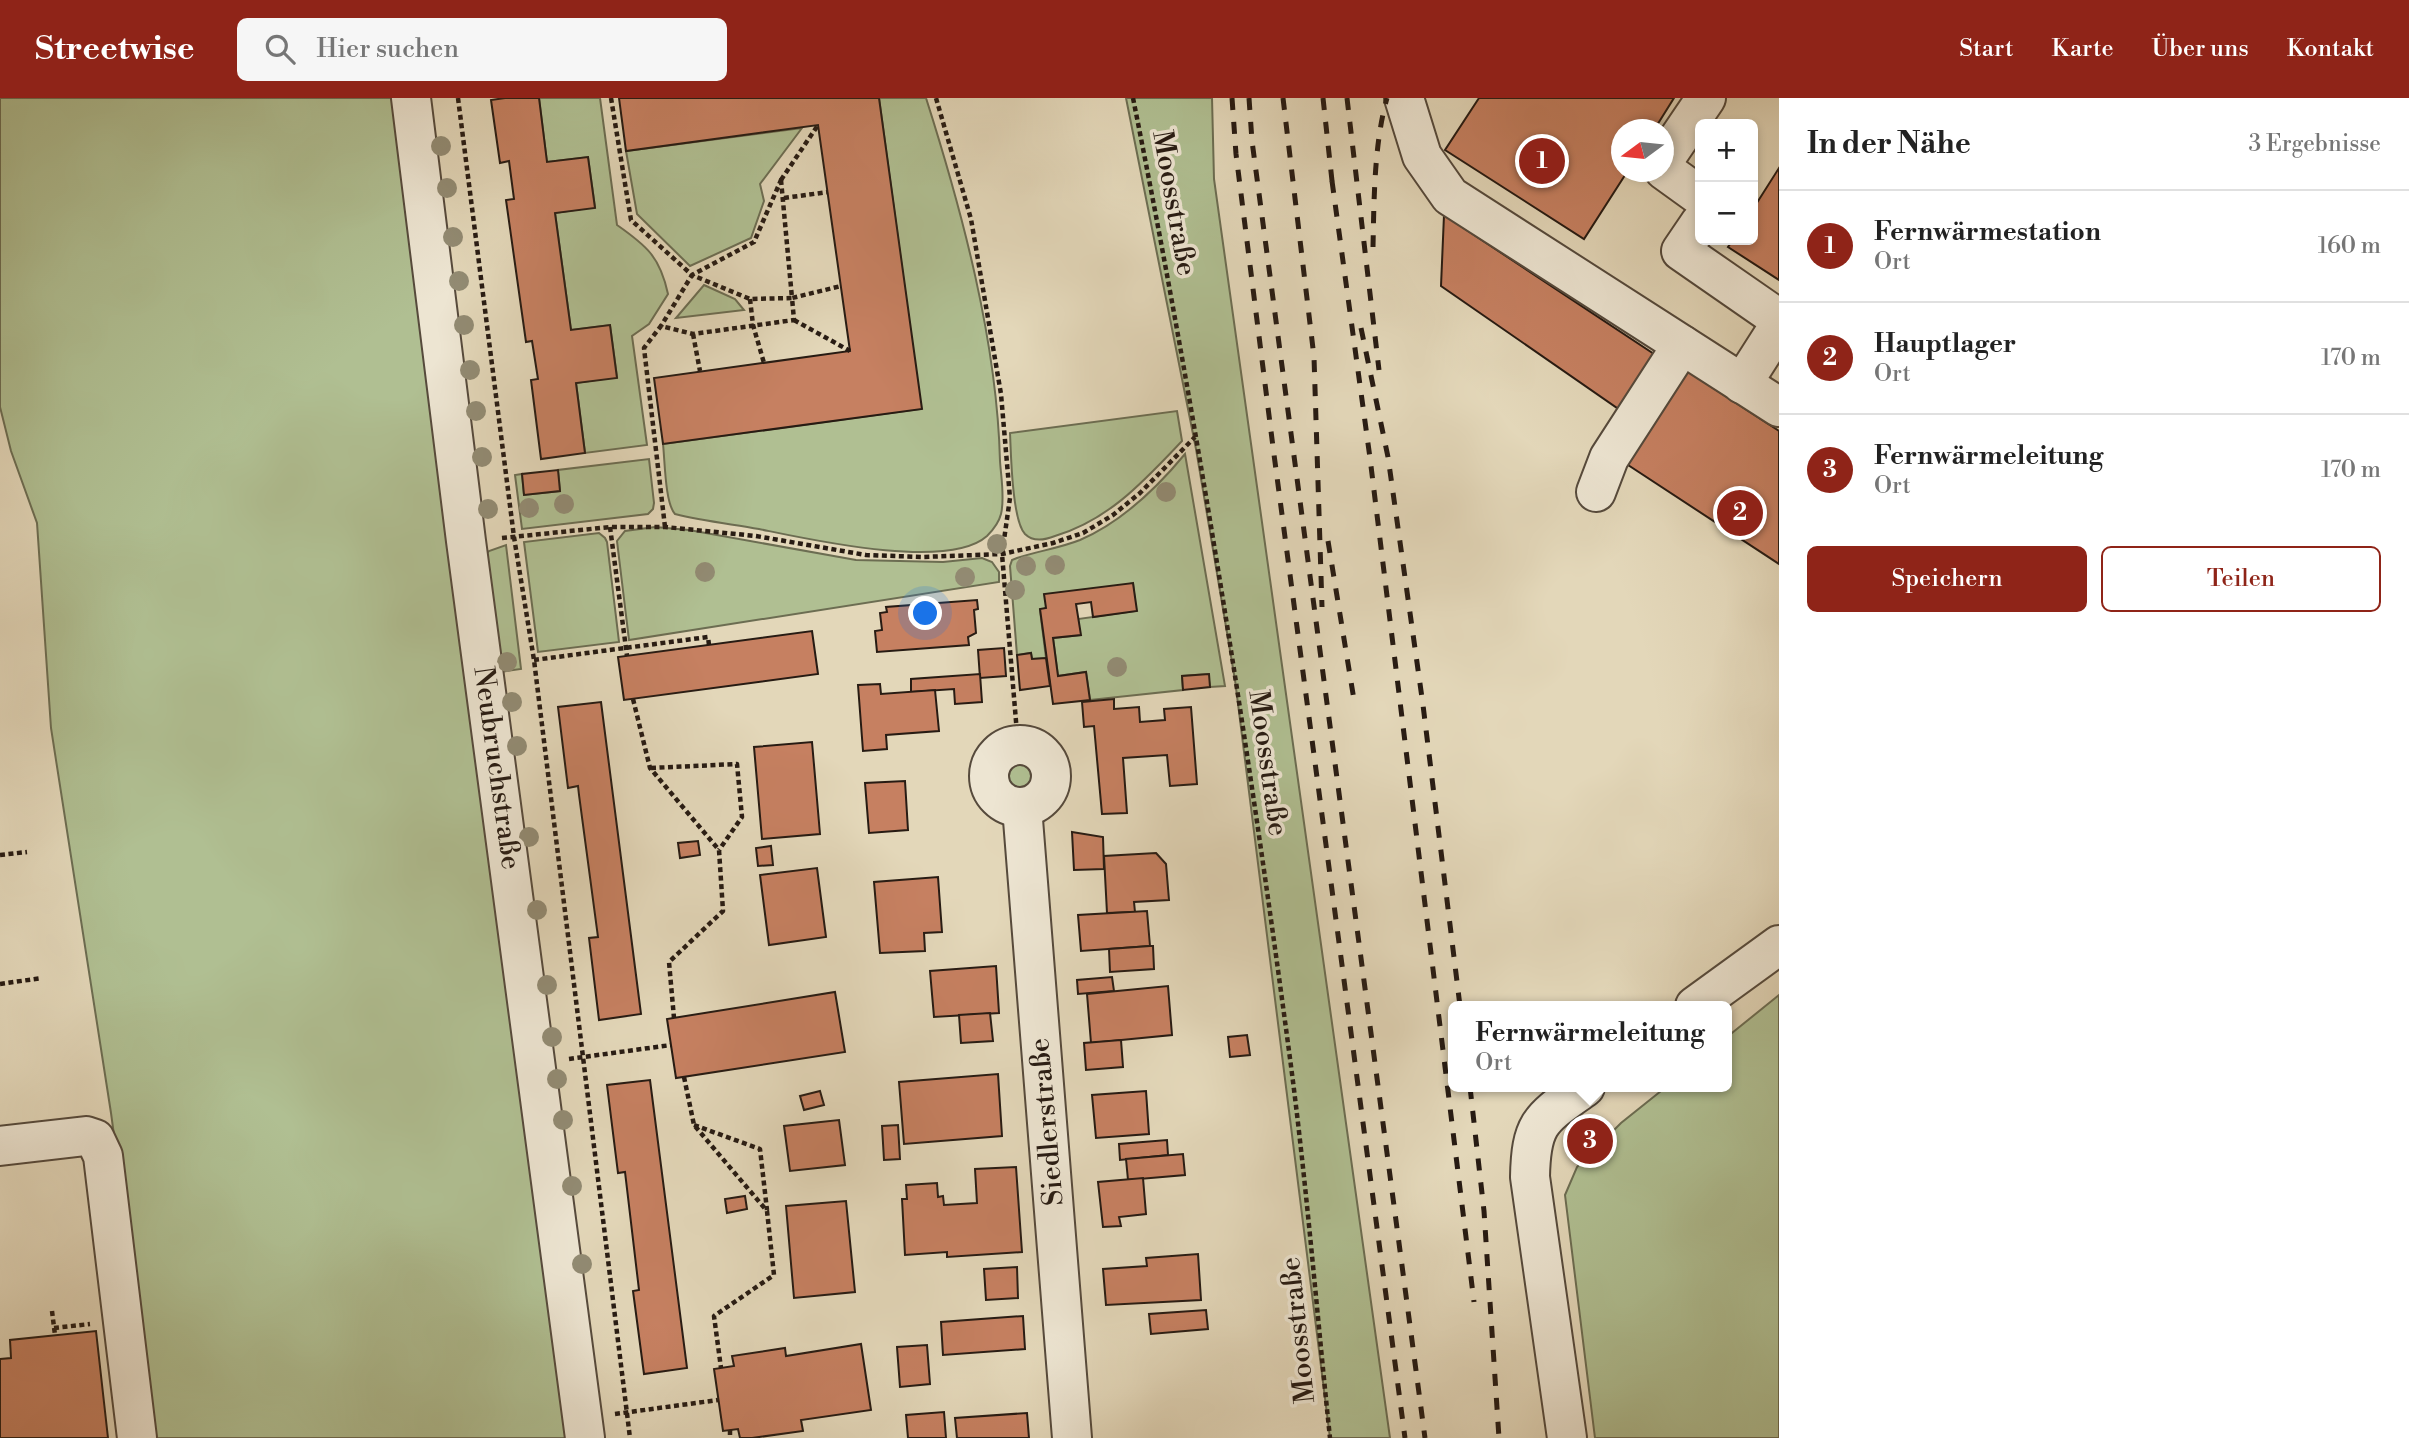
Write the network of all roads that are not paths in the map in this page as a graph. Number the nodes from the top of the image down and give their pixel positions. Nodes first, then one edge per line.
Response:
1 (411, 98) edge
2 (1404, 98) edge
3 (1706, 98) edge
4 (1674, 145) edge
5 (1674, 177) edge
6 (1695, 192) edge
7 (1695, 230) edge
8 (1779, 319) edge
9 (1779, 326) edge
10 (1682, 345) junction
11 (1742, 384) junction
12 (1779, 407) edge
13 (1597, 492) dead end
14 (1018, 745) road end
15 (1779, 945) edge
16 (1702, 1001) edge
17 (1579, 1092) edge
18 (0, 1146) edge
19 (584, 1428) edge
20 (137, 1438) edge
21 (1072, 1438) edge
22 (1567, 1438) edge

1 - 19 street, Neubruchstraße
2 - 10 street
3 - 4 street
5 - 6 street
7 - 8 street
9 - 11 street
10 - 11 street
10 - 13 street
11 - 12 street
14 - 21 street, Siedlerstraße
15 - 16 street
17 - 22 street
18 - 20 street

